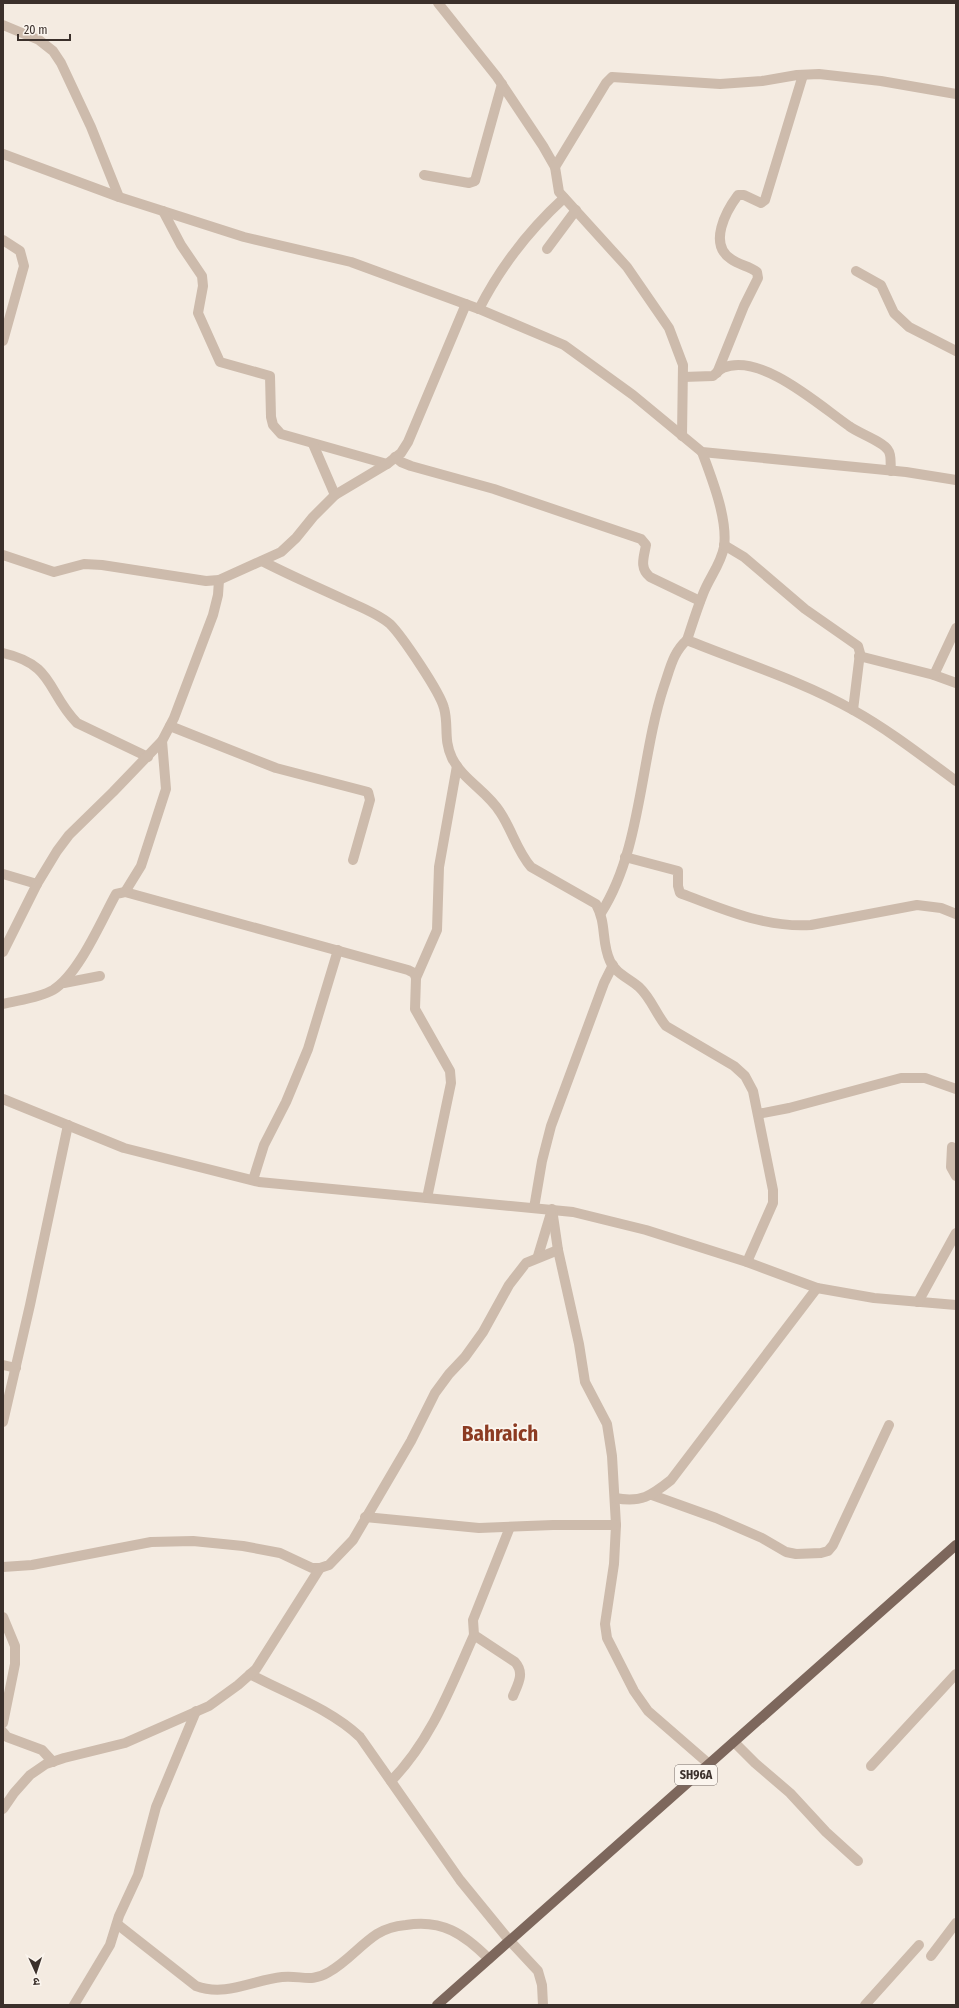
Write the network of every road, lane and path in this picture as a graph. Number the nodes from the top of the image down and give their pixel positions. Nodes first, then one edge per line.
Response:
1 (438, 3) edge
2 (3, 25) edge
3 (803, 75) junction
4 (502, 84) junction
5 (956, 94) edge
6 (3, 154) edge
7 (555, 167) junction
8 (424, 175) dead end
9 (119, 196) junction
10 (564, 198) junction
11 (576, 210) junction
12 (163, 211) junction
13 (3, 240) edge
14 (547, 249) dead end
15 (856, 271) dead end
16 (466, 304) junction
17 (479, 309) junction
18 (3, 341) edge
19 (956, 351) edge
20 (717, 373) junction
21 (683, 377) junction
22 (682, 436) junction
23 (313, 444) junction
24 (702, 452) junction
25 (391, 461) junction
26 (891, 471) junction
27 (956, 480) edge
28 (335, 495) junction
29 (724, 545) junction
30 (3, 555) edge
31 (262, 561) junction
32 (219, 580) junction
33 (700, 601) junction
34 (956, 628) edge
35 (686, 640) junction
36 (3, 653) edge
37 (859, 656) junction
38 (934, 675) junction
39 (956, 683) edge
40 (853, 710) junction
41 (170, 726) junction
42 (162, 741) junction
43 (148, 757) junction
44 (457, 766) junction
45 (956, 781) edge
46 (625, 856) junction
47 (353, 860) dead end
48 (3, 874) edge
49 (37, 884) junction
50 (125, 892) junction
51 (601, 913) junction
52 (956, 914) edge
53 (338, 950) junction
54 (3, 952) edge
55 (613, 965) junction
56 (100, 976) dead end
57 (416, 978) junction
58 (64, 983) junction
59 (3, 1004) edge
60 (956, 1089) edge
61 (3, 1099) edge
62 (758, 1114) junction
63 (68, 1125) junction
64 (952, 1147) dead end
65 (956, 1176) edge
66 (253, 1180) junction
67 (427, 1198) junction
68 (534, 1208) junction
69 (552, 1210) junction
70 (956, 1233) edge
71 (558, 1250) junction
72 (538, 1256) junction
73 (747, 1262) junction
74 (817, 1288) junction
75 (918, 1302) junction
76 (956, 1306) edge
77 (3, 1365) edge
78 (16, 1368) junction
79 (3, 1422) edge
80 (889, 1425) dead end
81 (652, 1495) junction
82 (615, 1498) junction
83 (365, 1517) junction
84 (616, 1525) junction
85 (510, 1527) junction
86 (956, 1545) edge
87 (3, 1567) edge
88 (320, 1568) junction
89 (3, 1616) edge
90 (474, 1635) junction
91 (250, 1674) junction
92 (956, 1674) edge
93 (513, 1696) dead end
94 (196, 1711) junction
95 (3, 1723) edge
96 (3, 1732) edge
97 (734, 1742) junction
98 (53, 1762) junction
99 (710, 1764) junction
100 (871, 1766) dead end
101 (391, 1782) junction
102 (4, 1806) edge
103 (858, 1861) dead end
104 (956, 1922) edge
105 (117, 1924) junction
106 (509, 1940) junction
107 (919, 1945) dead end
108 (931, 1956) dead end
109 (489, 1958) junction
110 (74, 2005) edge
111 (437, 2005) edge
112 (543, 2005) edge
113 (865, 2005) edge

1 - 4 street
2 - 9 street
3 - 5 street
3 - 7 street
3 - 20 street
4 - 7 street
4 - 8 street
6 - 9 street
7 - 10 street
9 - 12 street
10 - 11 street
10 - 17 street
11 - 14 street
11 - 21 street
12 - 16 street
12 - 23 street
13 - 18 street
15 - 19 street
16 - 17 street
16 - 25 street
17 - 22 street
20 - 21 street
20 - 26 street
21 - 22 street
22 - 24 street
23 - 25 street
23 - 28 street
24 - 26 street
24 - 29 street
25 - 28 street
25 - 33 street
26 - 27 street
28 - 31 street
29 - 33 street
29 - 37 street
30 - 32 street
31 - 32 street
31 - 44 street
32 - 41 street
33 - 35 street
34 - 38 street
35 - 40 street
35 - 46 street
36 - 43 street
37 - 38 street
37 - 40 street
38 - 39 street
40 - 45 street
41 - 42 street
41 - 47 street
42 - 43 street
42 - 50 street
43 - 49 street
44 - 51 street
44 - 57 street
46 - 51 street
46 - 52 street
48 - 49 street
49 - 54 street
50 - 53 street
50 - 58 street
51 - 55 street
53 - 57 street
53 - 66 street
55 - 62 street
55 - 68 street
56 - 58 street
57 - 67 street
58 - 59 street
60 - 62 street
61 - 63 street
62 - 73 street
63 - 66 street
63 - 78 street
64 - 65 street
66 - 67 street
67 - 68 street
68 - 69 street
69 - 71 street
69 - 72 street
69 - 73 street
70 - 75 street
71 - 72 street
71 - 82 street
72 - 83 street
73 - 74 street
74 - 75 street
74 - 81 street
75 - 76 street
77 - 78 street
78 - 79 street
80 - 81 street
81 - 82 street
82 - 84 street
83 - 85 street
83 - 88 street
84 - 85 street
84 - 99 street
85 - 90 street
86 - 97 main road, SH96A
87 - 88 street
88 - 91 street
89 - 95 street
90 - 93 street
90 - 101 street
91 - 94 street
91 - 101 street
92 - 100 street
94 - 98 street
94 - 105 street
96 - 98 street
97 - 99 main road, SH96A
97 - 103 street
98 - 102 street
99 - 106 main road, SH96A
101 - 106 street
104 - 108 street
105 - 109 street
105 - 110 street
106 - 109 main road, SH96A
106 - 112 street
107 - 113 street
109 - 111 main road, SH96A

